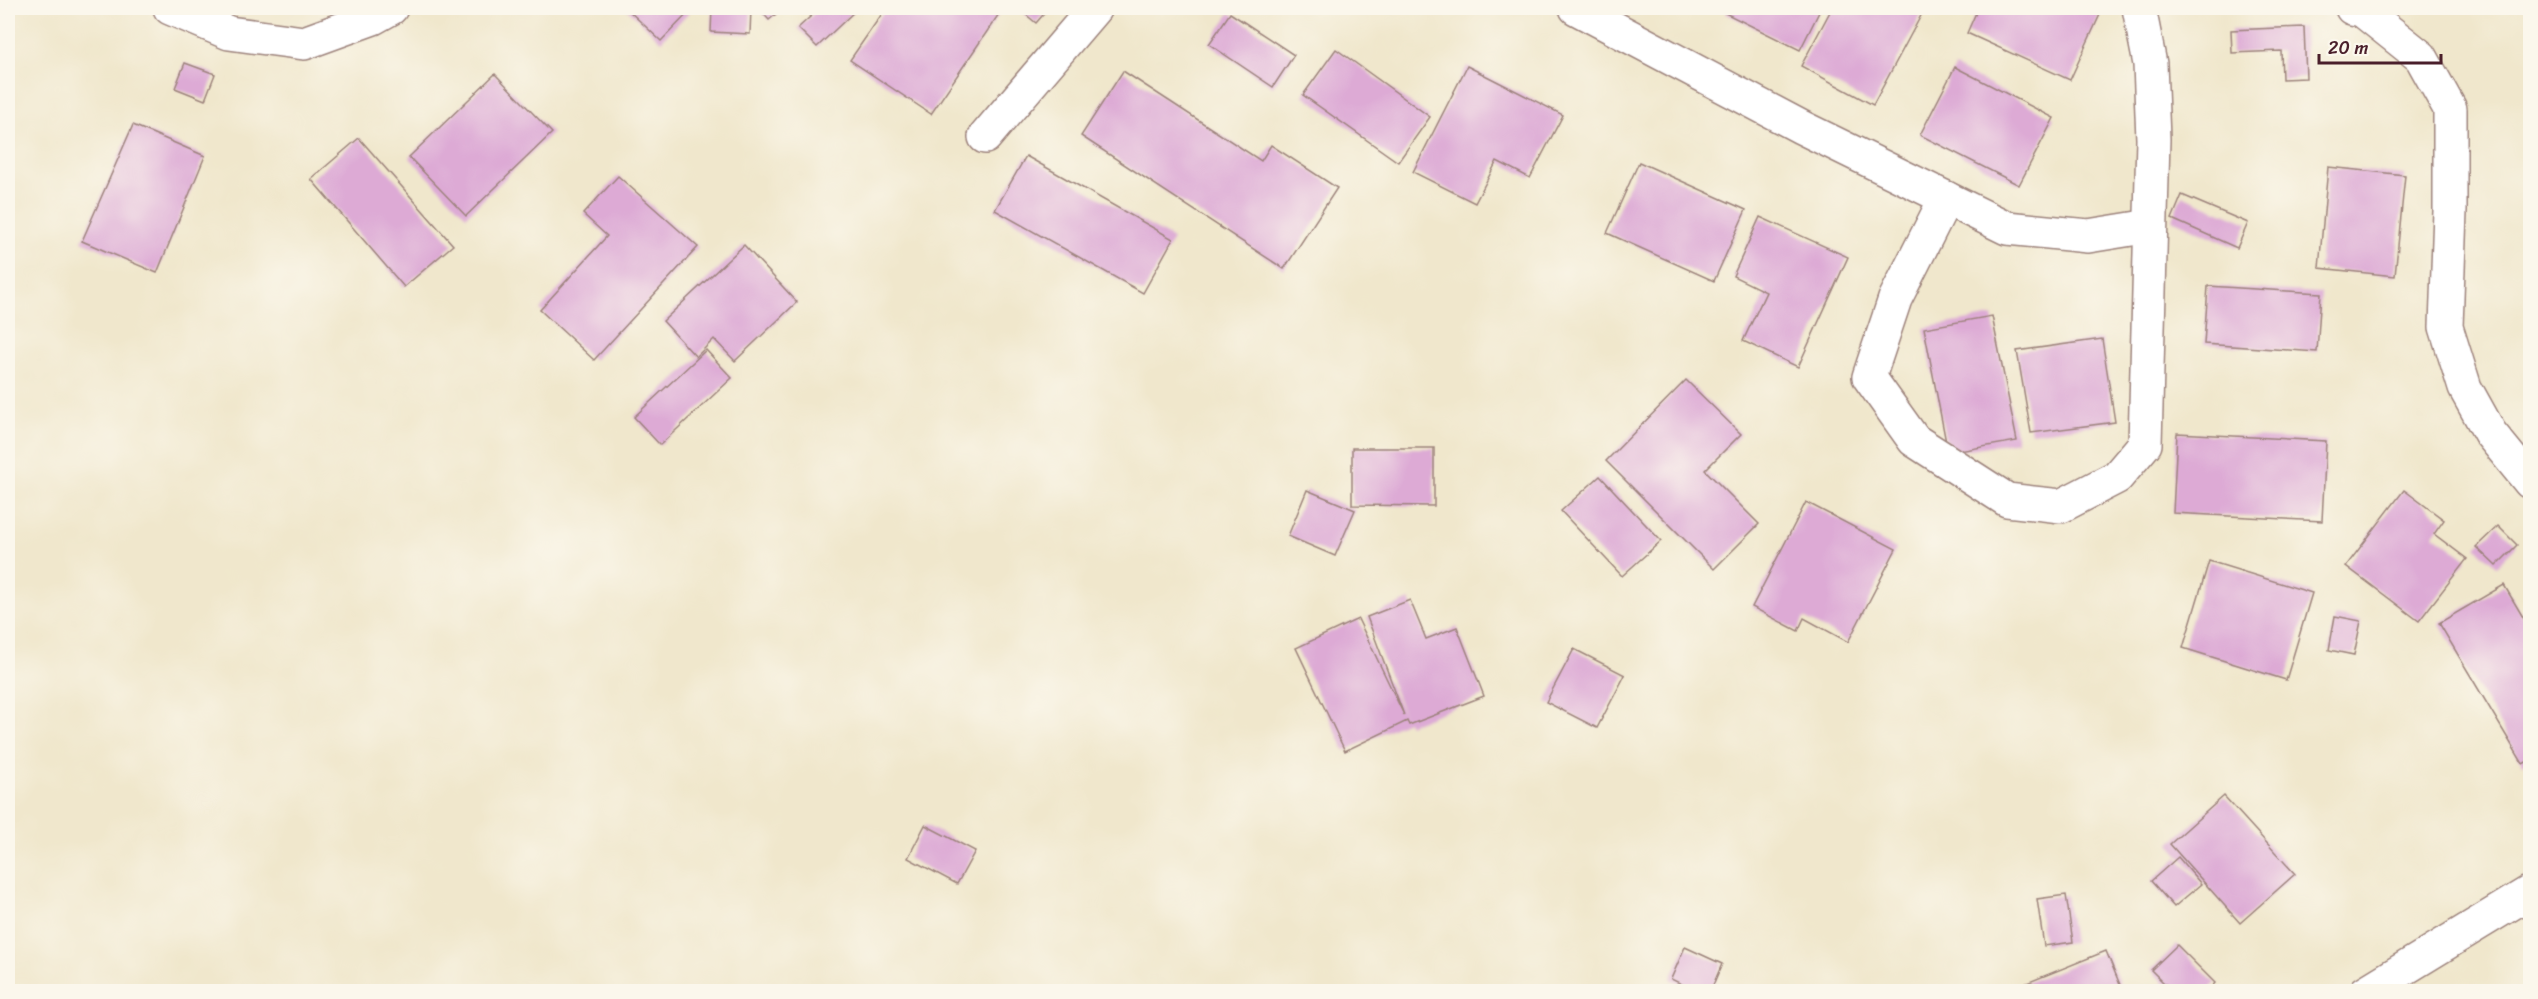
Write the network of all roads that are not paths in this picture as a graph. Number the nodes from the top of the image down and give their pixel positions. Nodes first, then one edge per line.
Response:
1 (170, 8) edge
2 (391, 8) edge
3 (1095, 8) edge
4 (1575, 8) edge
5 (2139, 8) edge
6 (2352, 8) edge
7 (985, 137) dead end
8 (1946, 198) junction
9 (2150, 226) junction
10 (2530, 482) edge
11 (2530, 892) edge
12 (2366, 992) edge

1 - 2 street
3 - 7 street
4 - 8 street
5 - 9 street
6 - 10 street
8 - 9 street
8 - 9 street
11 - 12 street

